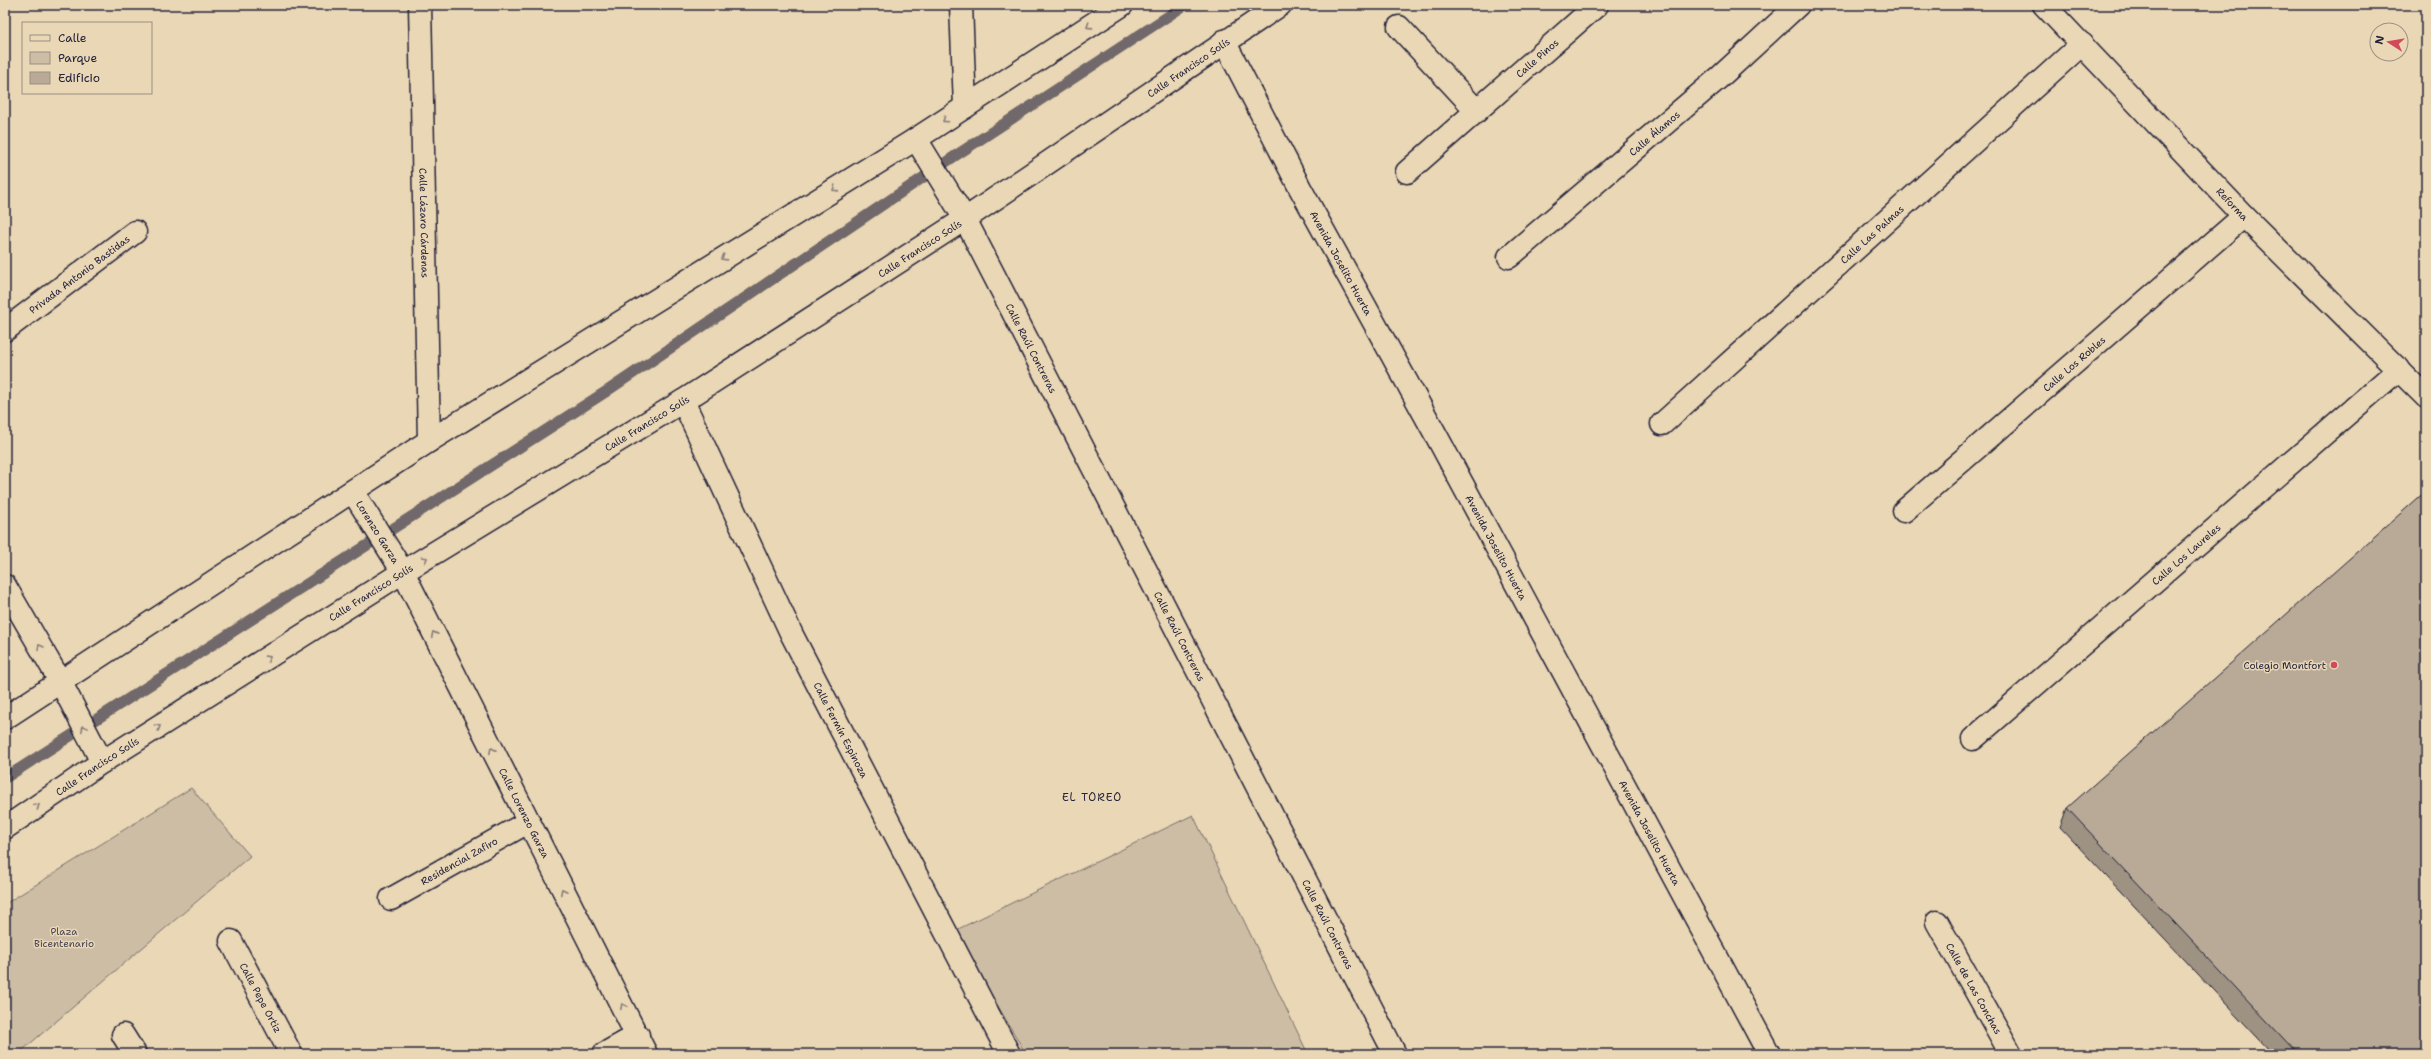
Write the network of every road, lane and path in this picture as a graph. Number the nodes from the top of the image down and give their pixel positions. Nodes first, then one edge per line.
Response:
1 (420, 5) edge
2 (962, 5) edge
3 (1122, 5) edge
4 (1280, 5) edge
5 (1597, 5) edge
6 (1798, 5) edge
7 (2044, 5) edge
8 (1400, 27) dead end
9 (1224, 41) junction
10 (2082, 44) junction
11 (965, 107) junction
12 (1477, 111) junction
13 (916, 139) junction
14 (1407, 172) dead end
15 (2244, 216) junction
16 (965, 219) junction
17 (135, 232) dead end
18 (1509, 258) dead end
19 (5, 330) edge
20 (2398, 368) junction
21 (2426, 397) edge
22 (683, 401) junction
23 (1662, 424) dead end
24 (429, 441) junction
25 (353, 492) junction
26 (1904, 511) dead end
27 (403, 572) junction
28 (5, 586) edge
29 (60, 681) junction
30 (5, 718) edge
31 (1973, 740) dead end
32 (102, 762) junction
33 (528, 822) junction
34 (5, 828) edge
35 (391, 899) dead end
36 (1937, 922) dead end
37 (231, 941) dead end
38 (124, 1035) dead end
39 (642, 1044) edge
40 (135, 1054) edge
41 (291, 1054) edge
42 (604, 1054) edge
43 (1009, 1054) edge
44 (1395, 1054) edge
45 (1769, 1054) edge
46 (2011, 1054) edge

1 - 24 street, Calle Lázaro Cárdenas
2 - 11 street
3 -> 11 street
4 - 9 street, Calle Francisco Solís
5 - 12 street, Calle Pinos
6 - 18 street, Calle Álamos
7 - 10 street, Reforma
8 - 12 street
9 - 16 street, Calle Francisco Solís
9 - 45 street, Avenida Joselito Huerta
10 - 15 street, Reforma
10 - 23 street, Calle Las Palmas
11 -> 13 street
12 - 14 street, Calle Pinos
13 - 16 street, Calle Raúl Contreras
13 -> 24 street
15 - 20 street, Reforma
15 - 26 street, Calle Los Robles
16 - 22 street, Calle Francisco Solís
16 - 44 street, Calle Raúl Contreras
17 - 19 street, Privada Antonio Bastidas
20 - 21 street, Reforma
20 - 31 street, Calle Los Laureles
27 -> 22 street, Calle Francisco Solís
22 - 43 street, Calle Fermín Espinoza
24 - 25 street
25 - 27 street, Lorenzo Garza
25 - 29 street
32 -> 27 street, Calle Francisco Solís
33 -> 27 street, Calle Lorenzo Garza
29 -> 28 street
29 - 30 street
32 -> 29 street
34 -> 32 street, Calle Francisco Solís
33 - 35 street, Residencial Zafiro
39 -> 33 street, Calle Lorenzo Garza
36 - 46 street, Calle de Las Conchas
37 - 41 street, Calle Pepe Ortiz
38 - 40 street
39 - 42 street

